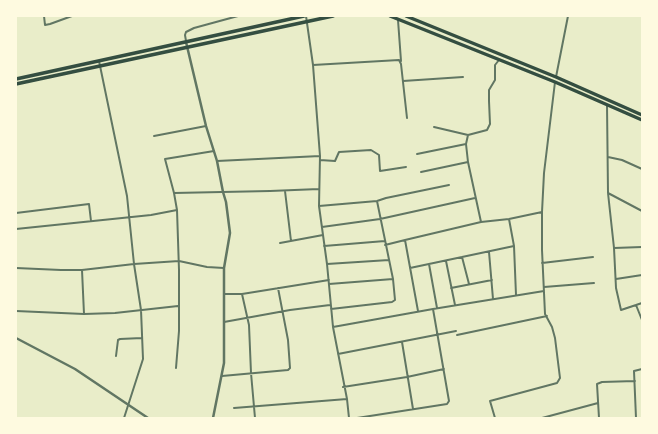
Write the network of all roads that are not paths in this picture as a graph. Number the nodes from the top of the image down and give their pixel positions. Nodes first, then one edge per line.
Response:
1 (44, 16) edge
2 (72, 16) edge
3 (238, 16) edge
4 (305, 16) edge
5 (333, 16) edge
6 (390, 16) edge
7 (406, 16) edge
8 (568, 16) edge
9 (398, 19) junction
10 (306, 22) junction
11 (186, 42) junction
12 (188, 47) junction
13 (499, 60) junction
14 (99, 61) junction
15 (401, 61) junction
16 (100, 66) junction
17 (313, 66) junction
18 (551, 75) junction
19 (463, 77) dead end
20 (556, 77) junction
21 (16, 79) edge
22 (549, 80) junction
23 (403, 81) junction
24 (555, 82) junction
25 (16, 84) edge
26 (607, 105) junction
27 (642, 115) edge
28 (407, 118) dead end
29 (642, 120) edge
30 (206, 126) junction
31 (434, 127) dead end
32 (468, 135) junction
33 (154, 136) dead end
34 (466, 144) junction
35 (214, 151) junction
36 (417, 154) dead end
37 (320, 156) junction
38 (608, 157) junction
39 (320, 160) junction
40 (217, 161) junction
41 (468, 162) junction
42 (406, 166) dead end
43 (642, 169) edge
44 (421, 172) dead end
45 (449, 185) dead end
46 (319, 189) junction
47 (285, 190) junction
48 (174, 192) junction
49 (223, 192) junction
50 (608, 193) junction
51 (475, 198) junction
52 (377, 201) junction
53 (319, 206) junction
54 (177, 210) junction
55 (642, 211) edge
56 (542, 212) junction
57 (16, 213) edge
58 (129, 217) junction
59 (380, 219) junction
60 (509, 219) junction
61 (91, 221) junction
62 (481, 222) junction
63 (322, 227) junction
64 (16, 229) edge
65 (323, 235) junction
66 (405, 240) junction
67 (291, 241) junction
68 (280, 243) dead end
69 (385, 243) junction
70 (324, 246) junction
71 (514, 246) junction
72 (642, 247) edge
73 (614, 248) junction
74 (489, 252) junction
75 (462, 257) junction
76 (593, 257) dead end
77 (389, 260) junction
78 (446, 260) junction
79 (179, 261) junction
80 (542, 263) junction
81 (134, 264) junction
82 (327, 264) junction
83 (429, 264) junction
84 (16, 268) edge
85 (224, 268) junction
86 (410, 268) junction
87 (82, 270) junction
88 (642, 275) edge
89 (393, 279) junction
90 (616, 279) junction
91 (328, 280) junction
92 (492, 280) junction
93 (594, 283) dead end
94 (329, 284) junction
95 (469, 284) junction
96 (544, 287) junction
97 (278, 288) junction
98 (452, 288) junction
99 (544, 291) junction
100 (224, 294) junction
101 (242, 294) junction
102 (516, 296) junction
103 (493, 299) junction
104 (642, 303) edge
105 (455, 304) junction
106 (330, 305) junction
107 (636, 305) junction
108 (179, 306) junction
109 (437, 308) junction
110 (331, 309) junction
111 (433, 309) junction
112 (140, 310) junction
113 (16, 311) edge
114 (418, 311) junction
115 (282, 312) junction
116 (84, 314) junction
117 (547, 316) junction
118 (247, 318) junction
119 (642, 320) edge
120 (224, 322) junction
121 (333, 327) junction
122 (456, 331) dead end
123 (457, 335) dead end
124 (438, 336) junction
125 (16, 338) edge
126 (142, 338) junction
127 (402, 342) junction
128 (338, 354) junction
129 (116, 356) dead end
130 (176, 368) dead end
131 (444, 369) junction
132 (642, 370) edge
133 (251, 373) junction
134 (222, 376) junction
135 (407, 377) junction
136 (635, 381) junction
137 (344, 387) junction
138 (347, 399) junction
139 (598, 403) junction
140 (128, 404) junction
141 (254, 407) junction
142 (234, 408) dead end
143 (413, 410) junction
144 (124, 418) edge
145 (148, 418) edge
146 (213, 418) edge
147 (255, 418) edge
148 (349, 418) edge
149 (357, 418) edge
150 (495, 418) edge
151 (542, 418) edge
152 (599, 418) edge
153 (636, 418) edge

1 - 2 street
3 - 11 street
4 - 10 street
4 - 11 main road
5 - 10 main road
6 - 9 main road
7 - 18 main road
8 - 20 street
9 - 13 main road
9 - 15 street
10 - 12 main road
10 - 17 street
11 - 12 street
11 - 14 main road
12 - 16 main road
12 - 30 street
13 - 22 main road
13 - 32 street
14 - 16 street
14 - 21 main road
15 - 17 street
15 - 23 street
16 - 25 main road
16 - 58 street
17 - 37 street
18 - 20 main road
18 - 22 main road
19 - 23 street
20 - 27 main road
22 - 24 main road
23 - 28 street
24 - 26 main road
24 - 56 street
26 - 29 main road
26 - 38 street
30 - 33 street
30 - 35 street
31 - 32 street
32 - 34 street
34 - 36 street
34 - 41 street
35 - 40 street
35 - 48 street
37 - 39 street
37 - 40 street
38 - 43 street
38 - 50 street
39 - 42 street
39 - 46 street
40 - 49 street
41 - 44 street
41 - 51 street
45 - 52 street
46 - 47 street
46 - 53 street
47 - 49 street
47 - 67 street
48 - 49 street
48 - 54 street
49 - 85 street
50 - 55 street
50 - 73 street
51 - 59 street
51 - 62 street
52 - 53 street
52 - 59 street
53 - 63 street
54 - 58 street
54 - 79 street
56 - 60 street
56 - 80 street
57 - 61 street
58 - 61 street
58 - 81 street
59 - 63 street
59 - 69 street
60 - 62 street
60 - 71 street
61 - 64 street
62 - 66 street
63 - 65 street
65 - 67 street
65 - 70 street
66 - 69 street
66 - 86 street
67 - 68 street
69 - 70 street
69 - 77 street
70 - 82 street
71 - 74 street
71 - 102 street
72 - 73 street
73 - 90 street
74 - 75 street
74 - 92 street
75 - 78 street
75 - 95 street
76 - 80 street
77 - 82 street
77 - 89 street
78 - 83 street
78 - 98 street
79 - 81 street
79 - 85 street
79 - 108 street
80 - 96 street
81 - 87 street
81 - 112 street
82 - 91 street
83 - 86 street
83 - 109 street
84 - 87 street
85 - 100 street
86 - 114 street
87 - 116 street
88 - 90 street
89 - 94 street
89 - 110 street
90 - 107 street
91 - 94 street
91 - 97 street
92 - 95 street
92 - 103 street
93 - 96 street
94 - 106 street
95 - 98 street
96 - 99 street
97 - 101 street
97 - 115 street
98 - 105 street
99 - 102 street
99 - 117 street
100 - 101 street
100 - 120 street
101 - 118 street
102 - 103 street
103 - 105 street
104 - 107 street
105 - 109 street
106 - 110 street
106 - 115 street
107 - 119 street
108 - 112 street
108 - 130 street
109 - 111 street
110 - 121 street
111 - 114 street
111 - 124 street
112 - 116 street
112 - 126 street
113 - 116 street
114 - 121 street
115 - 118 street
115 - 133 street
117 - 123 street
117 - 150 street
118 - 120 street
118 - 133 street
120 - 134 street
121 - 128 street
122 - 124 street
124 - 127 street
124 - 131 street
125 - 140 street
126 - 129 street
126 - 140 street
127 - 128 street
127 - 135 street
128 - 137 street
131 - 135 street
131 - 143 street
132 - 136 street
133 - 134 street
133 - 141 street
134 - 146 street
135 - 137 street
135 - 143 street
136 - 139 street
136 - 153 street
137 - 138 street
138 - 141 street
138 - 148 street
139 - 151 street
139 - 152 street
140 - 144 street
140 - 145 street
141 - 142 street
141 - 147 street
143 - 149 street

